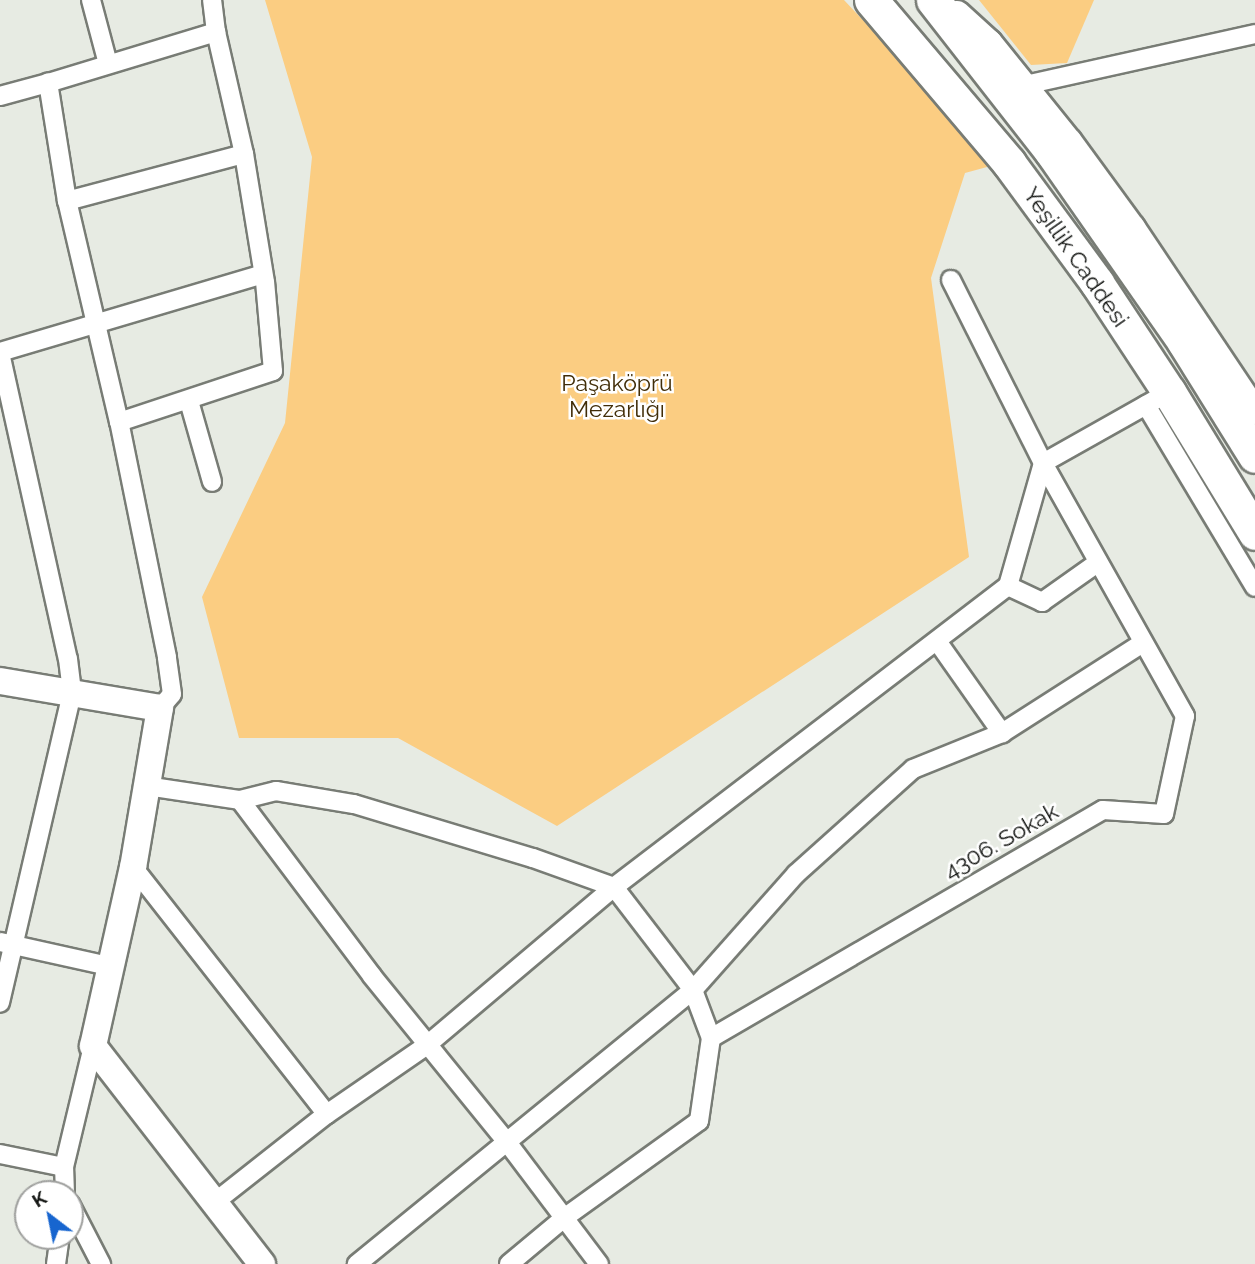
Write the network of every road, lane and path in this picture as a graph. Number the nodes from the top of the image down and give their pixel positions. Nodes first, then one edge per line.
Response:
1 (91, 0) edge
2 (212, 0) edge
3 (871, 0) edge
4 (933, 0) edge
5 (942, 0) edge
6 (216, 32) junction
7 (1255, 34) edge
8 (108, 64) junction
9 (48, 83) junction
10 (1025, 85) junction
11 (0, 96) edge
12 (244, 154) junction
13 (67, 201) junction
14 (263, 274) junction
15 (951, 279) dead end
16 (96, 324) junction
17 (0, 353) edge
18 (1158, 398) junction
19 (189, 401) junction
20 (1255, 412) edge
21 (119, 422) junction
22 (1255, 456) edge
23 (1043, 463) junction
24 (212, 482) dead end
25 (1255, 533) edge
26 (1097, 563) junction
27 (1008, 586) junction
28 (1255, 587) edge
29 (937, 641) junction
30 (1143, 643) junction
31 (0, 681) edge
32 (72, 694) junction
33 (160, 708) junction
34 (1002, 733) junction
35 (146, 786) junction
36 (240, 800) junction
37 (133, 867) junction
38 (614, 887) junction
39 (6, 944) edge
40 (113, 967) junction
41 (693, 990) junction
42 (0, 1003) edge
43 (711, 1038) junction
44 (428, 1045) junction
45 (93, 1046) junction
46 (327, 1114) junction
47 (507, 1142) junction
48 (0, 1154) edge
49 (64, 1167) junction
50 (64, 1180) edge
51 (215, 1202) junction
52 (564, 1218) junction
53 (84, 1231) edge
54 (101, 1264) edge
55 (262, 1264) edge
56 (357, 1264) edge
57 (509, 1264) edge
58 (599, 1264) edge

1 - 8 street
2 - 6 street
3 - 18 highway, Yeşillik Caddesi
4 - 22 highway, Yeşillik Caddesi
5 - 10 street
6 - 8 street
6 - 12 street
7 - 10 street
8 - 9 street
9 - 11 street
9 - 13 street
10 - 20 street
12 - 13 street
12 - 14 street
13 - 16 street
14 - 16 street
14 - 19 street
15 - 23 street
16 - 17 street
16 - 21 street
17 - 32 street
18 - 23 street
18 - 25 highway, Yeşillik Caddesi
18 - 28 street
19 - 21 street
19 - 24 street
21 - 33 street
23 - 26 street
23 - 27 street
26 - 27 street
26 - 30 street
27 - 29 street
29 - 34 street
29 - 38 street
30 - 34 street
30 - 43 street, 4306. Sokak
31 - 32 street
32 - 33 street
32 - 39 street
33 - 35 street
34 - 41 street
35 - 36 street
35 - 37 street
36 - 38 street
36 - 44 street
37 - 40 street
37 - 46 street
38 - 41 street
38 - 44 street
39 - 40 street
39 - 42 street
40 - 45 street
41 - 43 street
41 - 47 street
43 - 52 street
44 - 46 street
44 - 47 street
45 - 49 street
45 - 51 street
46 - 51 street
47 - 52 street
47 - 56 street
48 - 49 street
49 - 50 street
51 - 55 street
52 - 57 street
52 - 58 street
53 - 54 street

